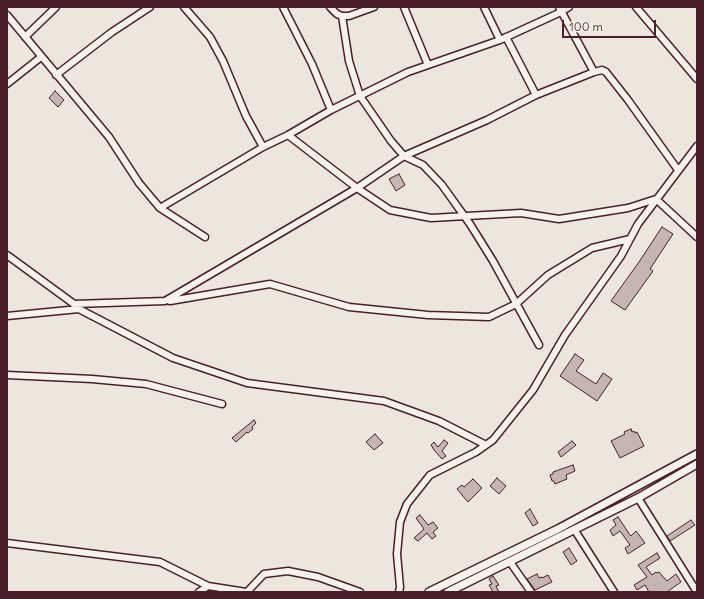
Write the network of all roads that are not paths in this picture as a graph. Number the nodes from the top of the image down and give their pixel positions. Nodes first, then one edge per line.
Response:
1 (56, 7) edge
2 (150, 7) edge
3 (184, 7) edge
4 (283, 7) edge
5 (330, 7) edge
6 (374, 7) edge
7 (404, 7) edge
8 (484, 7) edge
9 (569, 7) edge
10 (636, 7) edge
11 (560, 9) edge
12 (7, 15) edge
13 (342, 16) junction
14 (25, 37) junction
15 (503, 38) junction
16 (41, 57) junction
17 (428, 65) junction
18 (594, 72) junction
19 (56, 75) junction
20 (697, 79) edge
21 (7, 84) edge
22 (536, 95) junction
23 (360, 96) junction
24 (331, 110) junction
25 (288, 135) junction
26 (697, 146) edge
27 (263, 147) junction
28 (404, 156) junction
29 (678, 170) junction
30 (357, 188) junction
31 (656, 199) junction
32 (160, 208) junction
33 (465, 217) junction
34 (204, 237) dead end
35 (697, 237) edge
36 (630, 239) junction
37 (7, 255) edge
38 (165, 301) junction
39 (74, 304) junction
40 (516, 304) junction
41 (79, 310) junction
42 (7, 316) edge
43 (538, 345) dead end
44 (7, 375) edge
45 (222, 404) dead end
46 (486, 445) junction
47 (697, 454) edge
48 (697, 464) edge
49 (638, 498) junction
50 (574, 529) junction
51 (7, 543) edge
52 (505, 554) junction
53 (510, 562) junction
54 (501, 566) junction
55 (208, 586) junction
56 (199, 592) edge
57 (246, 592) edge
58 (360, 592) edge
59 (399, 592) edge
60 (430, 592) edge
61 (448, 592) edge
62 (531, 592) edge
63 (614, 592) edge
64 (697, 592) edge

1 - 14 street
2 - 19 street
3 - 27 street
4 - 24 street
5 - 13 street
6 - 13 street
7 - 17 street
8 - 15 street
9 - 11 street
10 - 20 street
11 - 15 street
11 - 18 street
12 - 14 street
13 - 23 street
14 - 16 street
15 - 17 street
15 - 22 street
16 - 19 street
16 - 21 street
17 - 23 street
18 - 22 street
18 - 29 street
19 - 32 street
22 - 28 street
23 - 24 street
23 - 28 street
24 - 25 street
25 - 27 street
25 - 30 street
26 - 29 street
27 - 32 street
28 - 30 street
28 - 33 street
29 - 31 street
30 - 33 street
30 - 38 street
31 - 33 street
31 - 35 street
31 - 36 street
32 - 34 street
33 - 40 street
36 - 40 street
36 - 46 street
37 - 39 street
38 - 39 street
38 - 40 street
39 - 41 street
40 - 43 street
41 - 42 street
41 - 46 street
44 - 45 street
46 - 59 street
47 - 52 street
48 - 49 street
49 - 50 street
49 - 64 street
50 - 53 street
50 - 63 street
51 - 55 street
52 - 54 street
52 - 60 street
53 - 54 street
53 - 62 street
54 - 61 street
55 - 56 street
55 - 57 street
57 - 58 street

